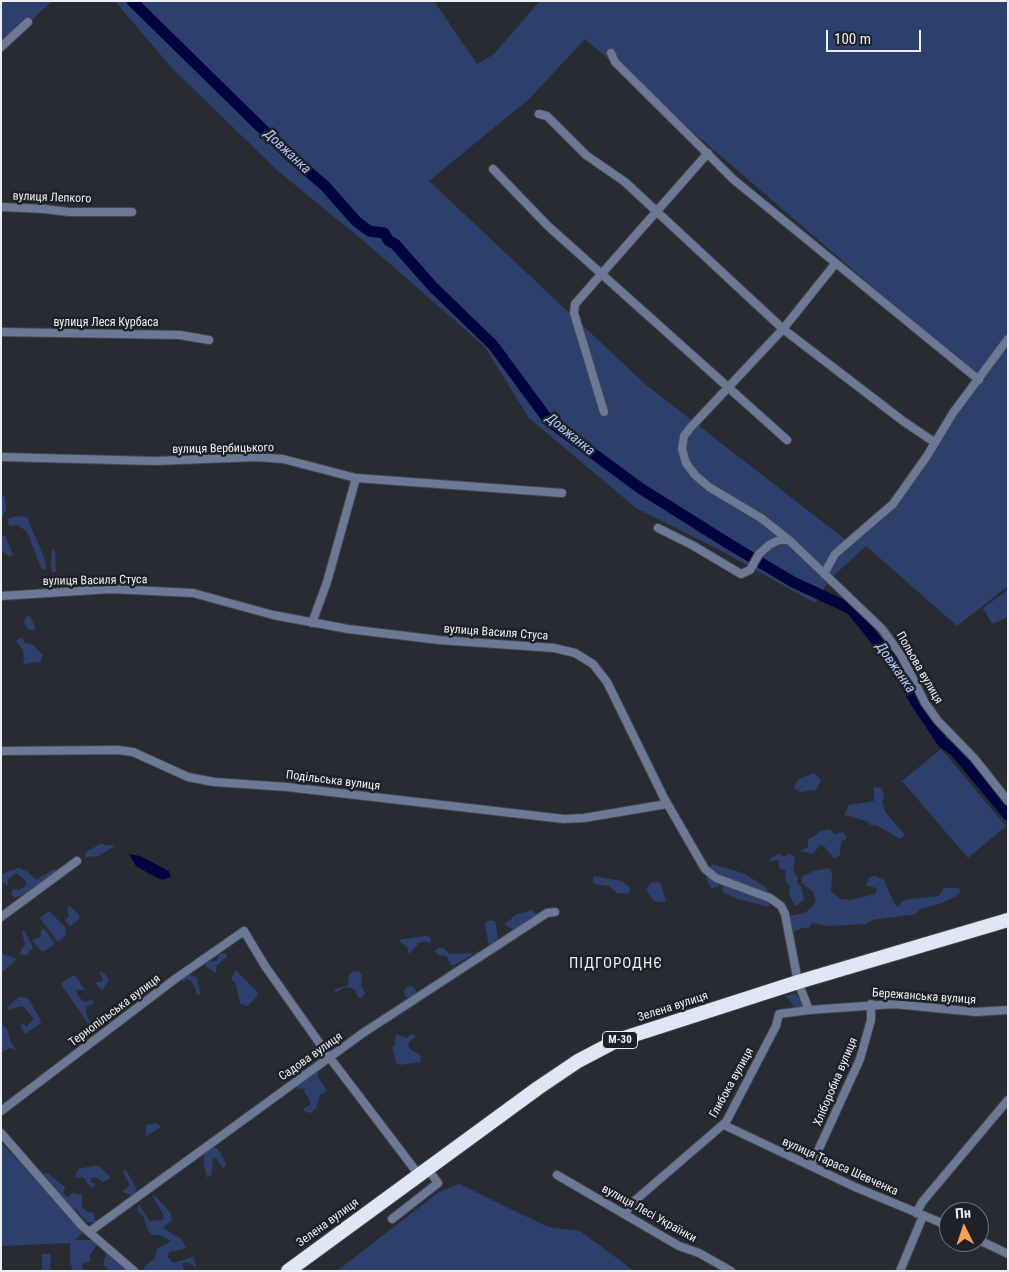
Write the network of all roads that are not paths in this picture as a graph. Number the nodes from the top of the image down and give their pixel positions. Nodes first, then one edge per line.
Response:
1 (28, 22) dead end
2 (1, 48) edge
3 (610, 54) dead end
4 (539, 114) dead end
5 (708, 154) junction
6 (493, 169) dead end
7 (1, 207) edge
8 (132, 212) dead end
9 (655, 213) junction
10 (835, 264) junction
11 (601, 274) junction
12 (783, 329) junction
13 (1, 332) edge
14 (1008, 339) edge
15 (209, 340) dead end
16 (979, 380) junction
17 (727, 388) junction
18 (604, 412) dead end
19 (787, 440) dead end
20 (934, 442) junction
21 (1, 458) edge
22 (356, 478) junction
23 (562, 493) dead end
24 (658, 528) dead end
25 (789, 540) junction
26 (824, 574) junction
27 (1, 596) edge
28 (312, 623) junction
29 (1, 751) edge
30 (1008, 801) edge
31 (667, 804) junction
32 (77, 861) dead end
33 (555, 912) dead end
34 (1, 916) edge
35 (1008, 920) edge
36 (798, 982) junction
37 (871, 1004) junction
38 (809, 1010) junction
39 (1008, 1010) edge
40 (330, 1058) junction
41 (1008, 1100) edge
42 (1, 1111) edge
43 (724, 1124) junction
44 (1, 1133) edge
45 (811, 1166) junction
46 (423, 1172) junction
47 (557, 1175) dead end
48 (625, 1213) junction
49 (919, 1215) junction
50 (392, 1219) dead end
51 (939, 1222) edge
52 (88, 1232) junction
53 (989, 1245) edge
54 (1008, 1254) edge
55 (134, 1271) edge
56 (288, 1271) edge
57 (731, 1271) edge
58 (900, 1271) edge

1 - 2 street
3 - 5 street
4 - 9 street
5 - 9 street
5 - 10 street
6 - 11 street
7 - 8 street, вулиця Лепкого
9 - 11 street
9 - 12 street
10 - 12 street, Польова вулиця
10 - 16 street
11 - 17 street
11 - 18 street
12 - 17 street, Польова вулиця
12 - 20 street
13 - 15 street, вулиця Леся Курбаса
14 - 16 street
16 - 20 street
17 - 19 street
17 - 25 street, Польова вулиця
20 - 26 street
21 - 22 street, вулиця Вербицького
22 - 23 street, вулиця Вербицького
22 - 28 street
24 - 25 street
25 - 26 street, Польова вулиця
26 - 30 street, Польова вулиця
27 - 28 street, вулиця Василя Стуса
28 - 31 street, вулиця Василя Стуса
29 - 31 street, Подільська вулиця
31 - 36 street, вулиця Василя Стуса
32 - 34 street
33 - 40 street, Садова вулиця
35 - 36 highway, Зелена вулиця / М-30
36 - 38 street
36 - 46 highway, Зелена вулиця / М-30
37 - 38 street, Бережанська вулиця
37 - 39 street, Бережанська вулиця
37 - 45 street, Хліборобна вулиця
38 - 43 street, Глибока вулиця
40 - 42 street, Тернопільська вулиця
40 - 46 street
40 - 52 street, Садова вулиця
41 - 49 street
43 - 45 street, вулиця Тараса Шевченка
43 - 48 street, Глибока вулиця
44 - 52 street
45 - 49 street, вулиця Тараса Шевченка
46 - 50 street
46 - 56 highway, Зелена вулиця / М-30
47 - 48 street, вулиця Лесі Українки
48 - 57 street, вулиця Лесі Українки
49 - 51 street, вулиця Тараса Шевченка
49 - 58 street
52 - 55 street
53 - 54 street

